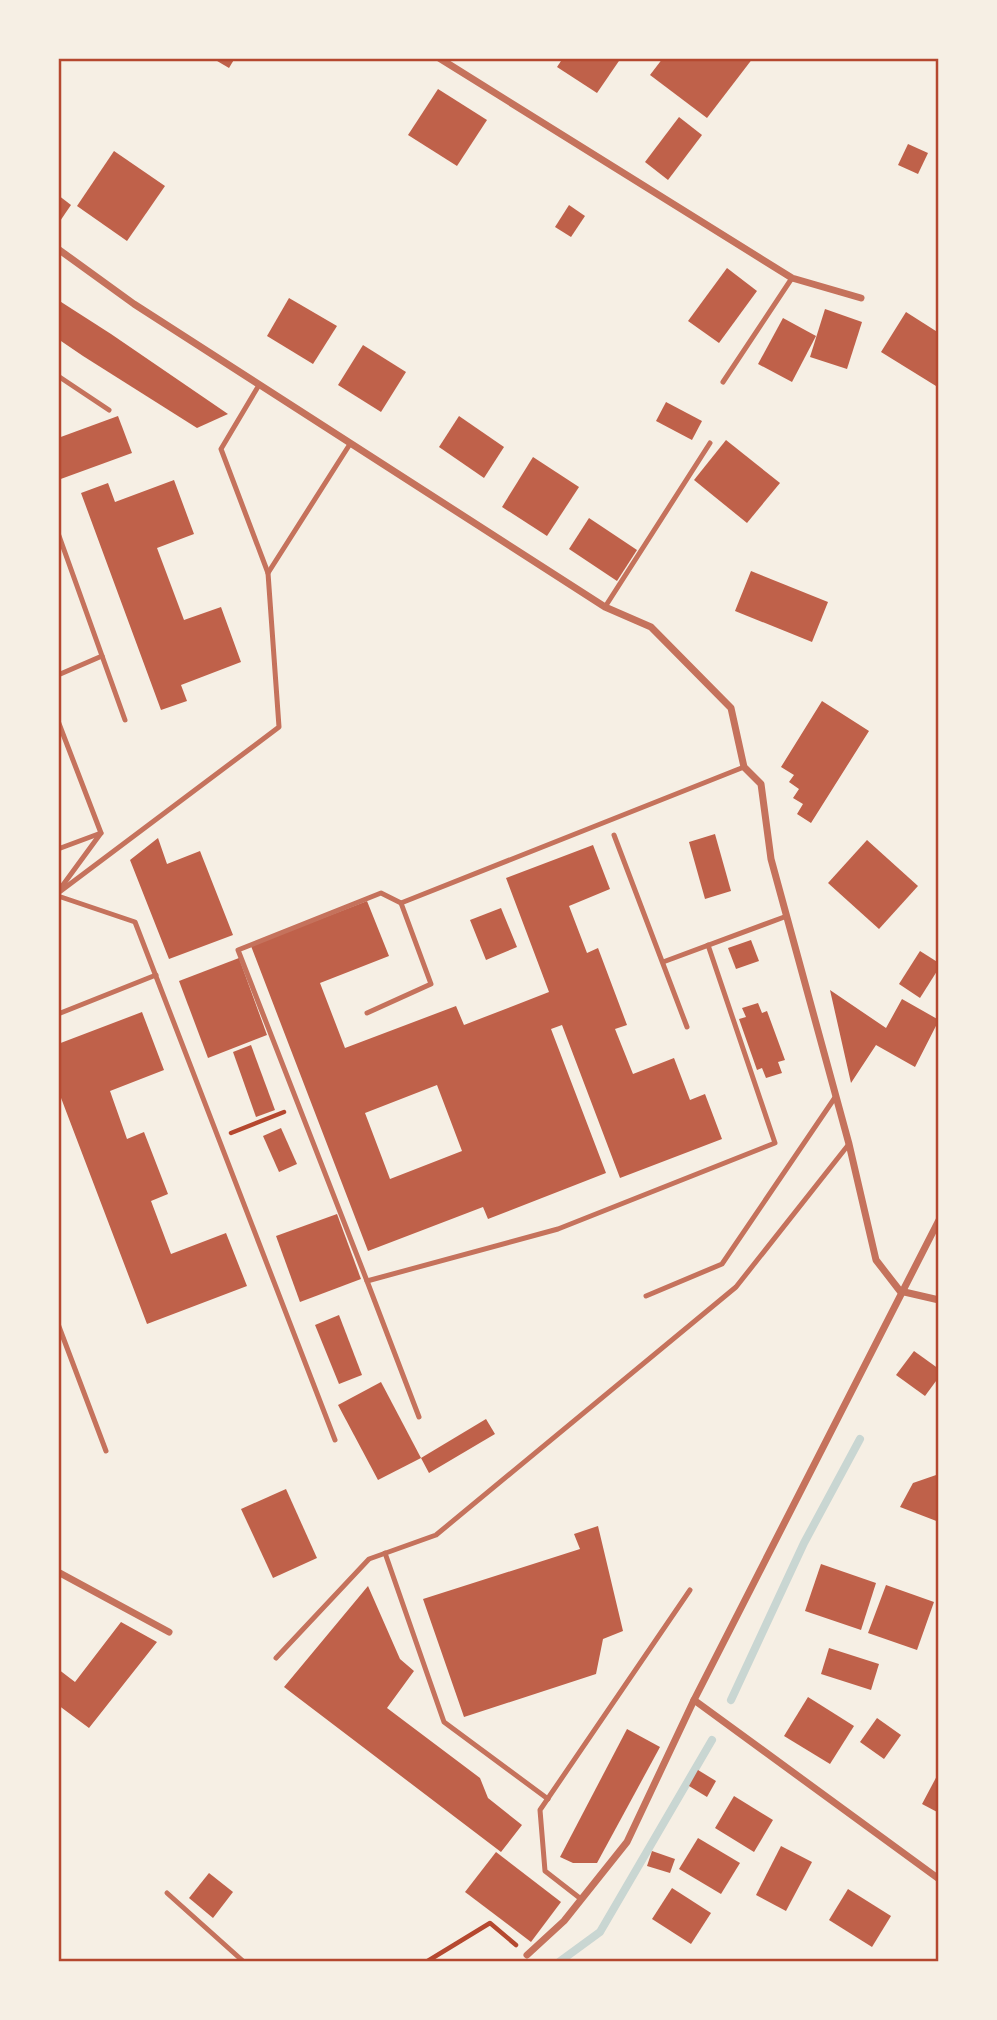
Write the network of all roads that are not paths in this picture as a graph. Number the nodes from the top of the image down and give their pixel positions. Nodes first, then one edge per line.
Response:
1 (439, 58) edge
2 (58, 249) edge
3 (792, 278) junction
4 (861, 298) dead end
5 (58, 376) edge
6 (723, 382) dead end
7 (259, 385) junction
8 (109, 410) dead end
9 (710, 443) dead end
10 (351, 444) junction
11 (58, 533) edge
12 (268, 573) junction
13 (605, 607) junction
14 (102, 656) junction
15 (58, 675) edge
16 (125, 720) dead end
17 (58, 721) edge
18 (744, 767) junction
19 (101, 833) junction
20 (614, 835) dead end
21 (58, 849) edge
22 (58, 893) edge
23 (401, 903) junction
24 (786, 916) junction
25 (708, 945) junction
26 (663, 962) junction
27 (156, 975) junction
28 (367, 1013) dead end
29 (58, 1014) edge
30 (687, 1027) dead end
31 (836, 1096) junction
32 (849, 1144) junction
33 (939, 1220) edge
34 (367, 1281) junction
35 (900, 1292) junction
36 (646, 1296) dead end
37 (939, 1300) edge
38 (58, 1324) edge
39 (419, 1417) dead end
40 (335, 1440) dead end
41 (106, 1451) dead end
42 (385, 1553) junction
43 (58, 1572) edge
44 (691, 1590) dead end
45 (169, 1632) dead end
46 (275, 1658) dead end
47 (694, 1699) junction
48 (548, 1799) junction
49 (939, 1879) edge
50 (167, 1893) dead end
51 (581, 1899) junction
52 (527, 1955) road end
53 (244, 1962) edge

1 - 3 street
2 - 7 street
3 - 4 street
3 - 6 lane
5 - 8 lane
7 - 10 street
7 - 12 lane
9 - 13 lane
10 - 12 lane
10 - 13 street
11 - 14 lane
12 - 22 lane
13 - 18 street
14 - 15 lane
14 - 16 lane
17 - 19 lane
18 - 23 lane
18 - 24 street
19 - 21 lane
19 - 22 lane
20 - 26 lane
22 - 27 lane
23 - 28 lane
23 - 34 lane
24 - 25 lane
24 - 31 street
25 - 26 lane
25 - 34 lane
26 - 30 lane
27 - 29 lane
27 - 40 lane
31 - 32 street
31 - 36 lane
32 - 35 street
32 - 42 lane
33 - 35 street
34 - 39 lane
35 - 37 street
35 - 47 street
38 - 41 lane
42 - 46 lane
42 - 48 lane
43 - 45 street
44 - 48 lane
47 - 49 street
47 - 51 street
48 - 51 lane
50 - 53 lane
51 - 52 street

